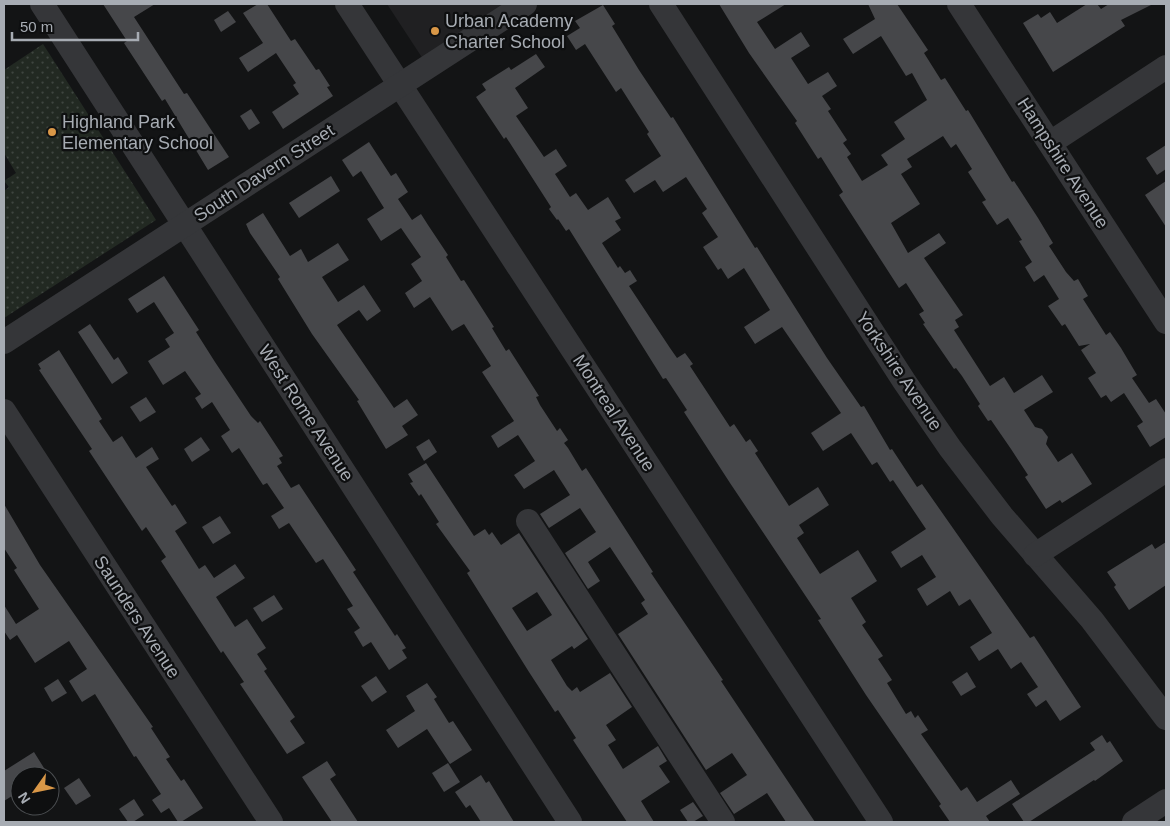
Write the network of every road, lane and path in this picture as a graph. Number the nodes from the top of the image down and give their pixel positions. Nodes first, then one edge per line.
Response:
1 (42, 4) edge
2 (348, 4) edge
3 (525, 4) edge
4 (661, 4) edge
5 (959, 4) edge
6 (1166, 67) edge
7 (400, 85) junction
8 (1050, 143) junction
9 (185, 224) junction
10 (1166, 322) edge
11 (4, 342) edge
12 (4, 411) edge
13 (1166, 470) edge
14 (528, 521) dead end
15 (1035, 555) junction
16 (1166, 718) edge
17 (1166, 801) edge
18 (271, 822) edge
19 (570, 822) edge
20 (723, 822) edge
21 (881, 822) edge
22 (1134, 822) edge

1 - 9 street, West Rome Avenue
2 - 7 street, Montreal Avenue
3 - 7 street, South Davern Street
4 - 15 street, Yorkshire Avenue
5 - 8 street, Hampshire Avenue
6 - 8 street
7 - 9 street, South Davern Street
7 - 21 street, Montreal Avenue
8 - 10 street, Hampshire Avenue
9 - 11 street, South Davern Street
9 - 19 street, West Rome Avenue
12 - 18 street, Saunders Avenue
13 - 15 street
14 - 20 street
15 - 16 street, Yorkshire Avenue
17 - 22 street

